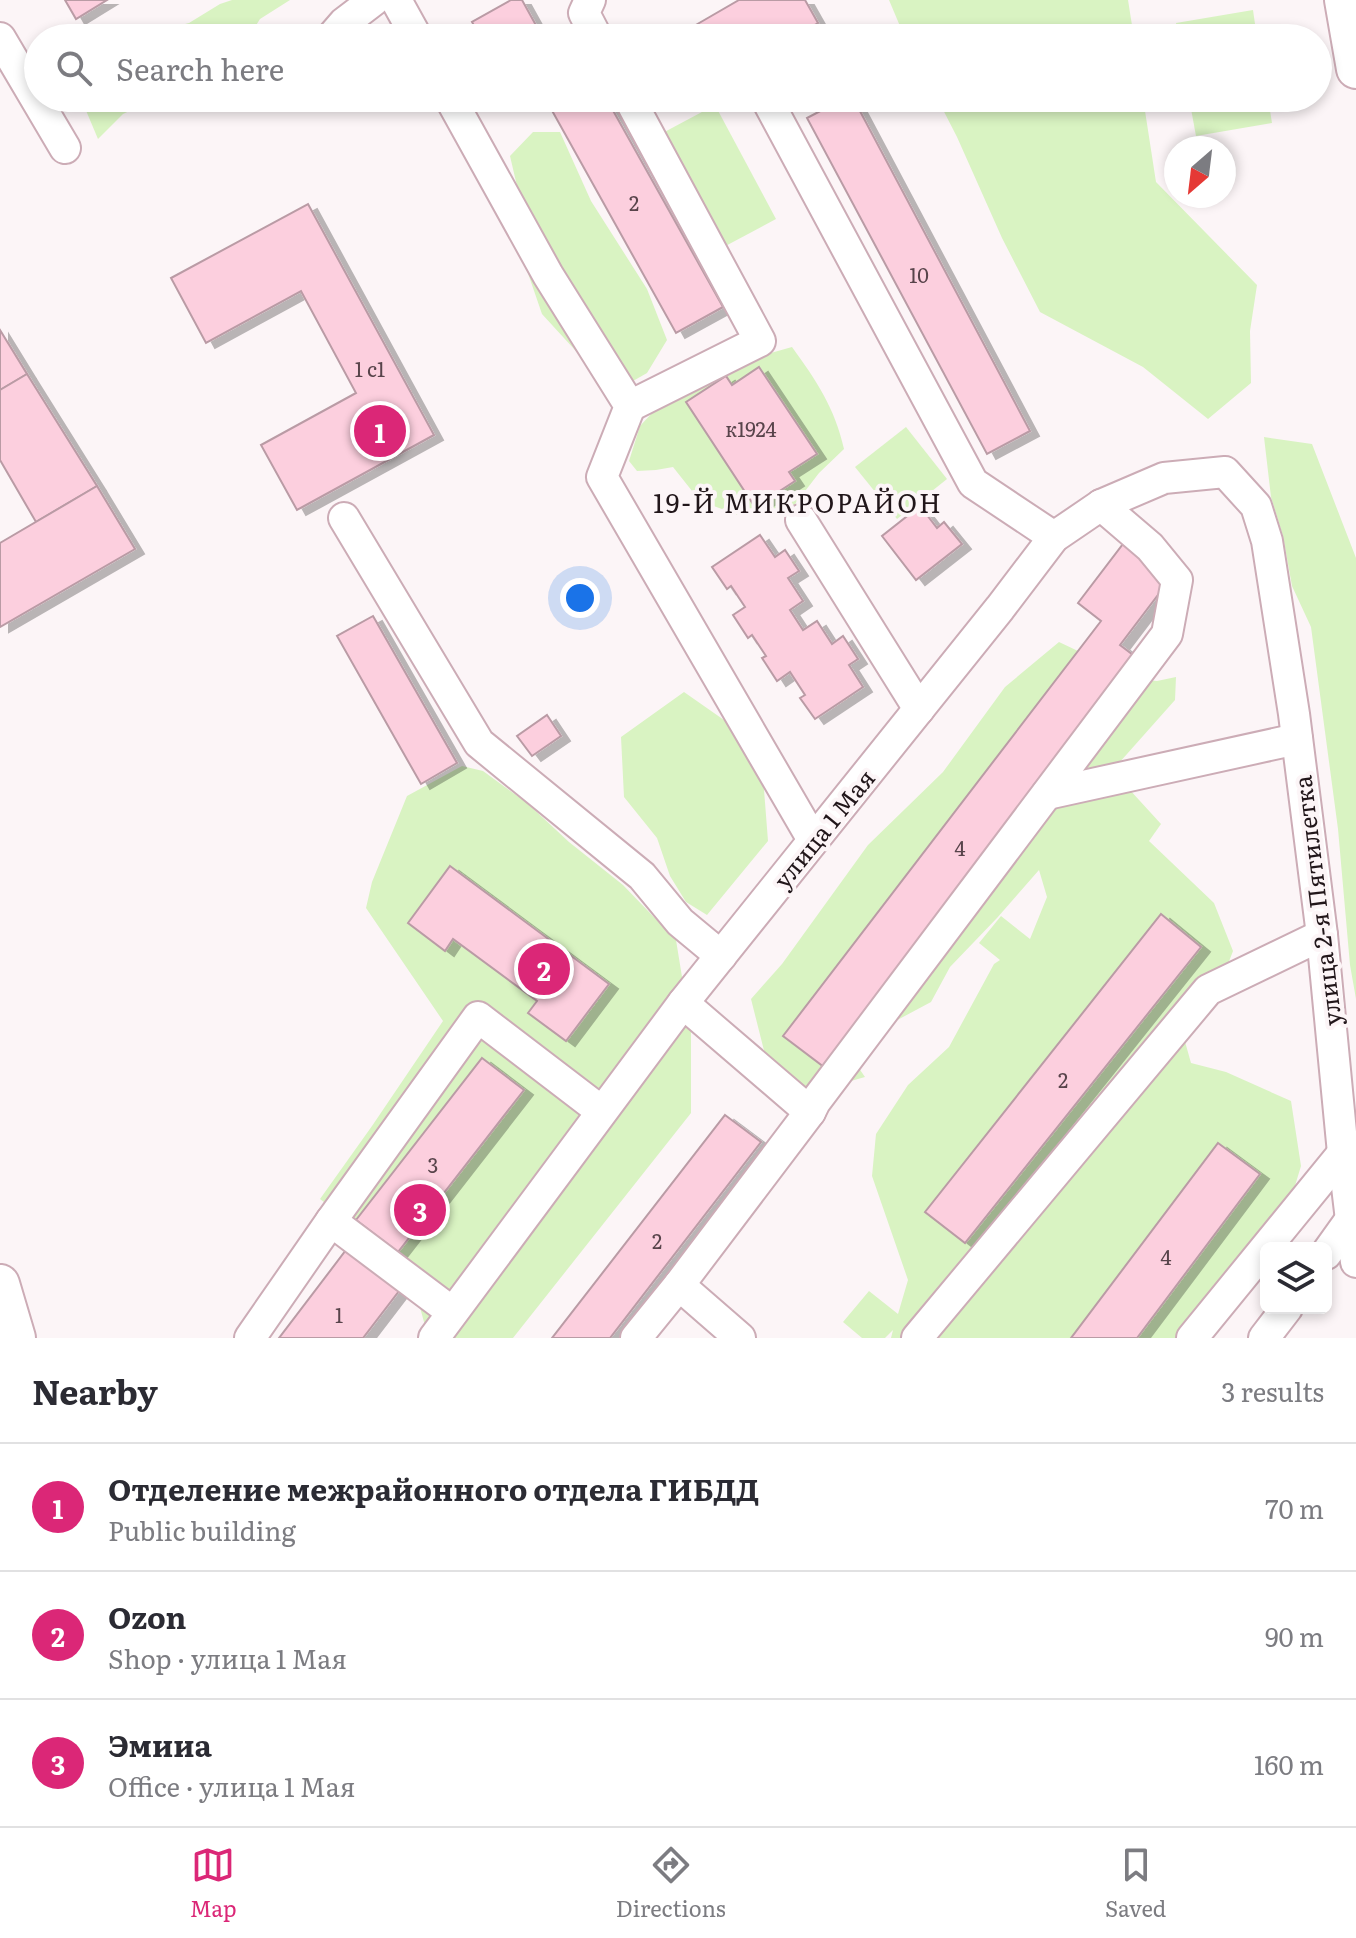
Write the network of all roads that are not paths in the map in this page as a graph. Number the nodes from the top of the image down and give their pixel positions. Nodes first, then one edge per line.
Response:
1 (374, 0) edge
2 (396, 0) edge
3 (590, 0) edge
4 (1344, 0) edge
5 (343, 24) edge
6 (409, 24) edge
7 (590, 24) edge
8 (0, 38) edge
9 (1356, 69) edge
10 (24, 79) edge
11 (44, 112) edge
12 (458, 112) edge
13 (637, 112) edge
14 (774, 112) edge
15 (65, 148) dead end
16 (630, 406) junction
17 (1101, 505) junction
18 (344, 518) dead end
19 (801, 520) dead end
20 (1054, 537) junction
21 (1267, 541) joint
22 (919, 709) junction
23 (1297, 739) junction
24 (1047, 794) junction
25 (813, 840) junction
26 (1322, 935) junction
27 (721, 956) junction
28 (683, 1003) junction
29 (601, 1111) junction
30 (810, 1112) junction
31 (1343, 1153) junction
32 (1351, 1219) junction
33 (331, 1221) junction
34 (1332, 1246) edge
35 (1356, 1262) edge
36 (0, 1284) edge
37 (679, 1285) junction
38 (452, 1312) junction
39 (1282, 1314) edge
40 (16, 1338) edge
41 (250, 1338) edge
42 (434, 1338) edge
43 (636, 1338) edge
44 (740, 1338) edge
45 (917, 1338) edge
46 (1192, 1338) edge
47 (1264, 1338) edge

1 - 5 street
2 - 6 street
3 - 7 street
4 - 9 main road
8 - 10 street
11 - 15 street
12 - 16 street
13 - 16 street
14 - 20 street
16 - 25 street
17 - 20 street, улица 1 Мая
17 - 21 street, улица 1 Мая
17 - 24 street
18 - 27 street
19 - 22 street
20 - 22 street, улица 1 Мая
21 - 23 street, улица 2-я Пятилетка
22 - 25 street, улица 1 Мая
23 - 24 street
23 - 26 street, улица 2-я Пятилетка
24 - 30 street
25 - 27 street, улица 1 Мая
26 - 31 street, улица 2-я Пятилетка
26 - 45 street
27 - 28 street, улица 1 Мая
28 - 29 street, улица 1 Мая
28 - 30 street
29 - 33 street
29 - 38 street, улица 1 Мая
30 - 37 street
31 - 32 street, улица 2-я Пятилетка
31 - 46 street
32 - 34 street
32 - 35 street, улица 2-я Пятилетка
33 - 38 street
33 - 41 street
36 - 40 main road
37 - 43 street
37 - 44 street
38 - 42 street, улица 1 Мая
39 - 47 street

